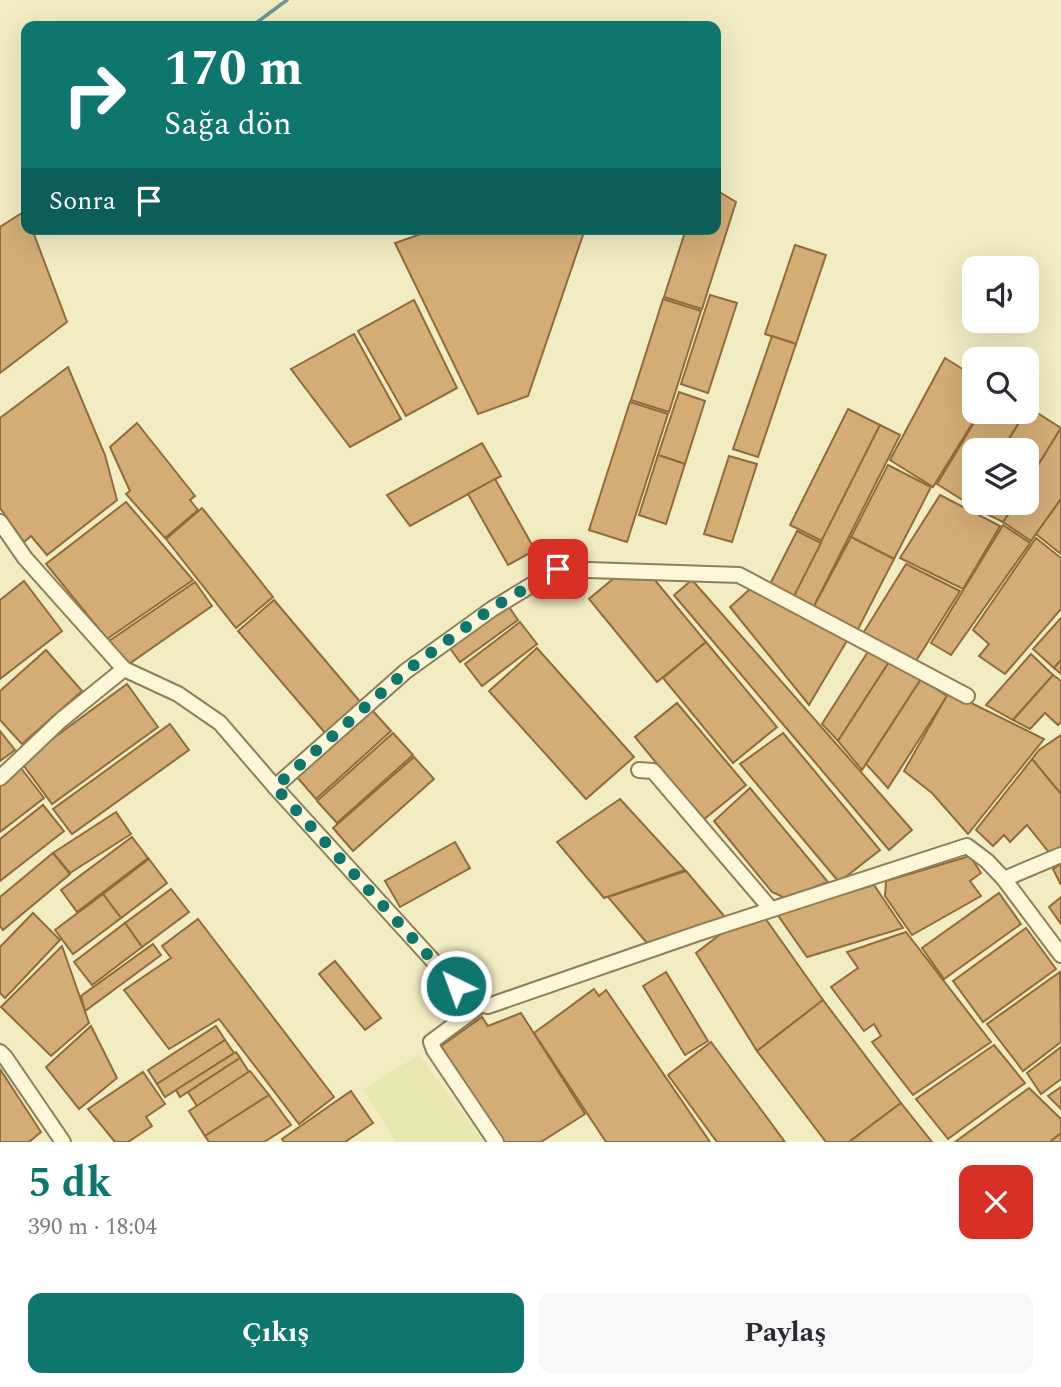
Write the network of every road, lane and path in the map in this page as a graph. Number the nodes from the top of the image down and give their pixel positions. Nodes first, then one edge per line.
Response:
1 (0, 522) edge
2 (124, 669) junction
3 (967, 696) dead end
4 (639, 770) dead end
5 (0, 778) edge
6 (275, 787) junction
7 (1061, 855) edge
8 (1004, 879) junction
9 (771, 909) junction
10 (1061, 956) edge
11 (482, 1004) junction
12 (0, 1052) edge
13 (63, 1142) edge
14 (496, 1142) edge

1 - 2 street
2 - 5 street
2 - 6 street
3 - 6 street
4 - 9 street
6 - 11 street
7 - 8 street
8 - 9 street
8 - 10 street
9 - 11 street
11 - 14 street
12 - 13 street

